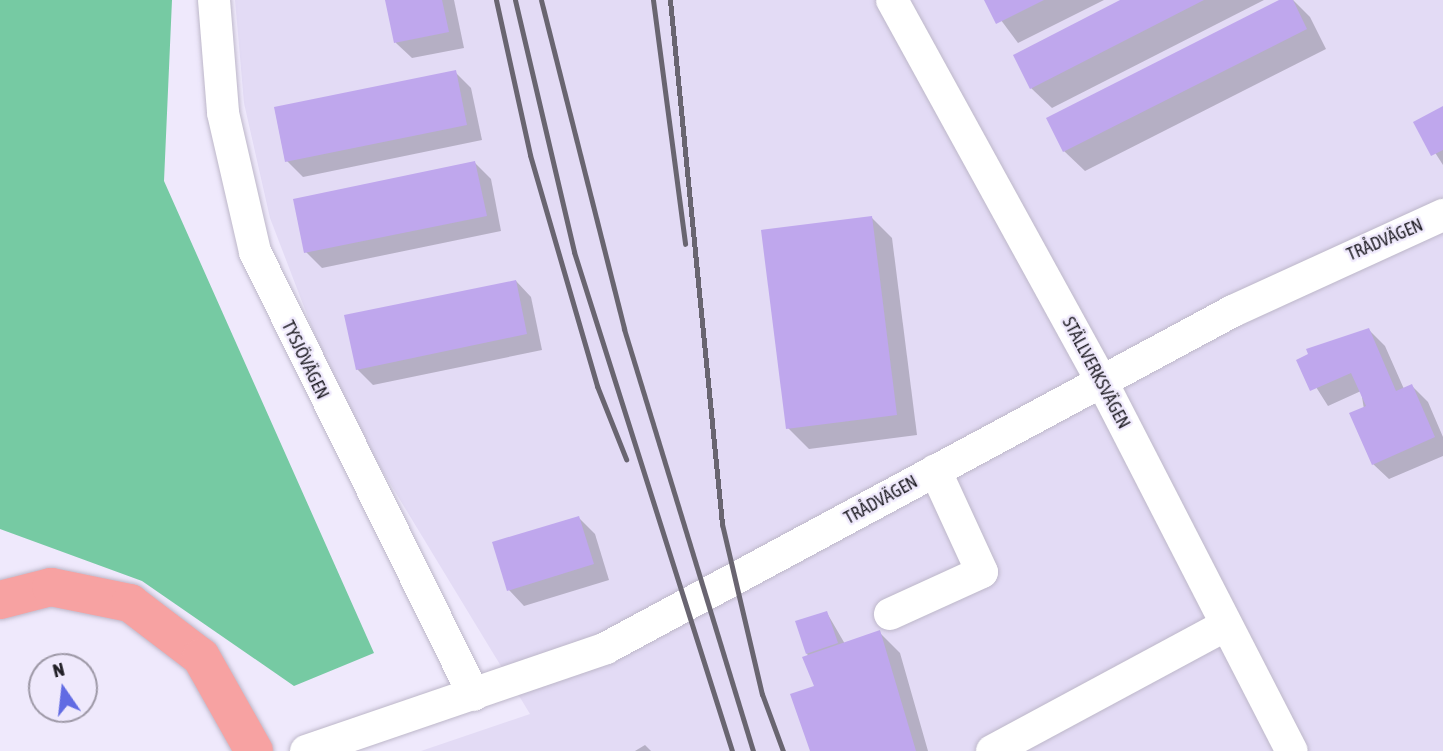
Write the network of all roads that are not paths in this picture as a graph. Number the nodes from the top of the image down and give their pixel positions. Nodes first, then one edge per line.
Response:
1 (214, 0) edge
2 (892, 0) edge
3 (1443, 215) edge
4 (1101, 380) junction
5 (935, 470) junction
6 (0, 600) edge
7 (890, 614) dead end
8 (1226, 625) junction
9 (474, 695) junction
10 (254, 751) edge
11 (306, 751) edge
12 (992, 751) edge
13 (1293, 751) edge

1 - 9 street, TYSJÖVÄGEN
2 - 4 street, STÄLLVERKSVÄGEN
3 - 4 street, TRÅDVÄGEN
4 - 5 street, TRÅDVÄGEN
4 - 8 street, STÄLLVERKSVÄGEN
5 - 7 street
5 - 9 street, TRÅDVÄGEN
6 - 10 main road
8 - 12 street
8 - 13 street, STÄLLVERKSVÄGEN
9 - 11 street, TRÅDVÄGEN

